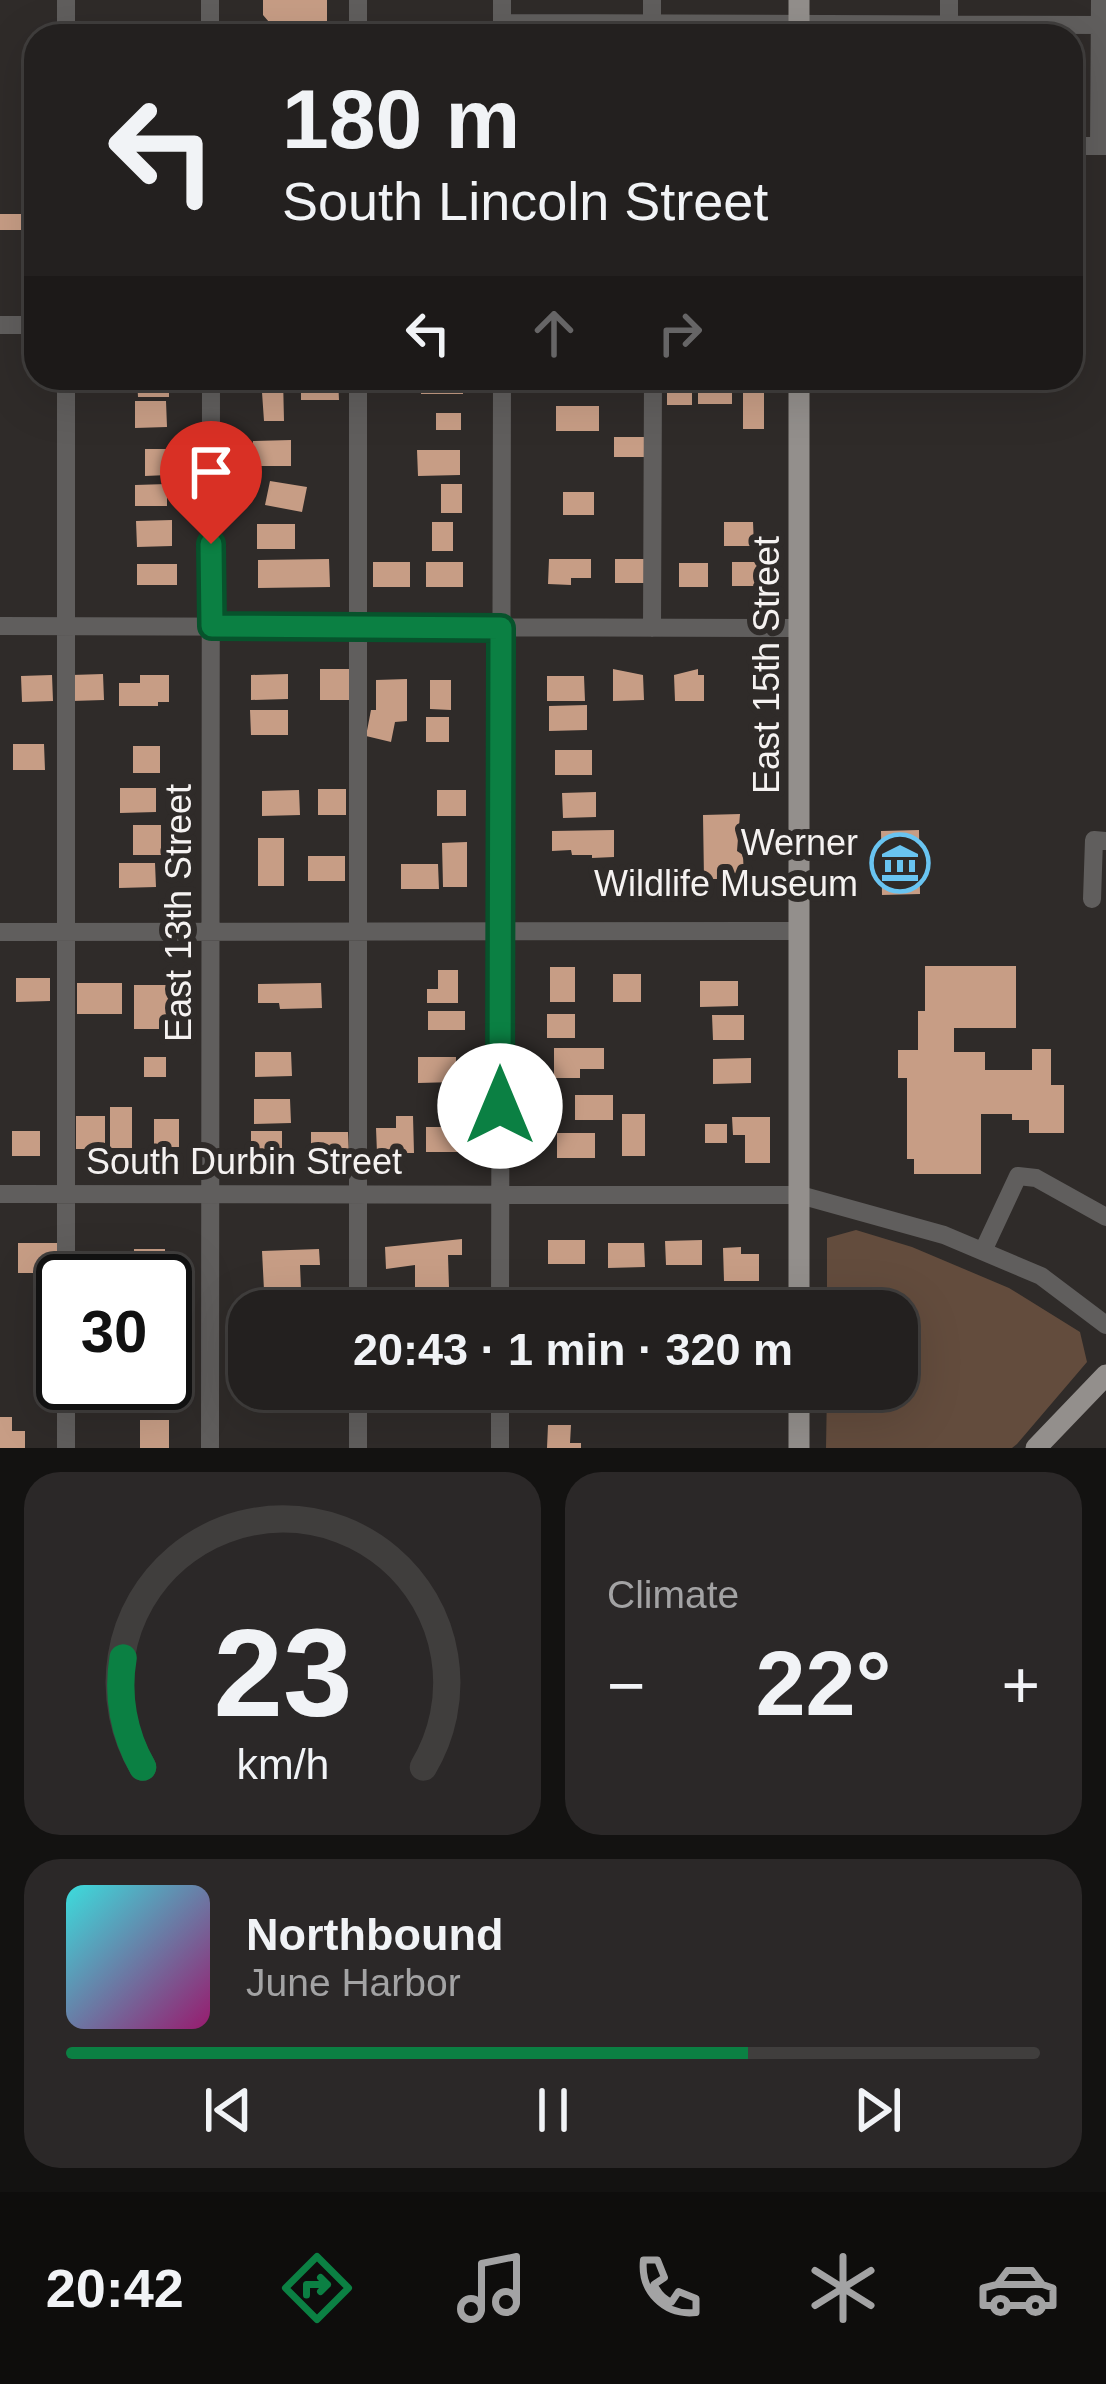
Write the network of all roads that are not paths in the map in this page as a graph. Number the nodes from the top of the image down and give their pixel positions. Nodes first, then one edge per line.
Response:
1 (1100, 0) edge
2 (1103, 25) edge
3 (1103, 146) edge
4 (66, 390) edge
5 (211, 390) edge
6 (358, 390) edge
7 (502, 390) edge
8 (653, 390) edge
9 (799, 390) edge
10 (0, 626) edge
11 (66, 626) junction
12 (212, 626) junction
13 (358, 627) junction
14 (501, 628) junction
15 (652, 628) junction
16 (800, 628) junction
17 (1106, 841) edge
18 (1092, 899) dead end
19 (501, 931) junction
20 (800, 931) junction
21 (0, 932) edge
22 (66, 932) junction
23 (211, 932) junction
24 (358, 932) junction
25 (500, 1193) junction
26 (0, 1194) edge
27 (66, 1194) junction
28 (358, 1194) junction
29 (800, 1195) junction
30 (211, 1196) junction
31 (1106, 1217) edge
32 (982, 1251) junction
33 (66, 1254) edge
34 (358, 1290) edge
35 (500, 1290) edge
36 (800, 1290) edge
37 (1106, 1325) edge
38 (1106, 1376) edge
39 (66, 1410) edge
40 (358, 1410) edge
41 (500, 1410) edge
42 (799, 1410) edge
43 (66, 1448) edge
44 (210, 1448) edge
45 (358, 1448) edge
46 (500, 1448) edge
47 (799, 1448) edge
48 (1036, 1448) edge

1 - 2 street
2 - 3 street
4 - 11 street
5 - 12 street, East 13th Street
6 - 13 street
7 - 14 street
8 - 15 street
9 - 16 main road, East 15th Street
10 - 11 street
11 - 12 street
11 - 22 street
12 - 13 street
12 - 23 street, East 13th Street
13 - 14 street
13 - 24 street
14 - 15 street
14 - 19 street
15 - 16 street
16 - 20 main road, East 15th Street
17 - 18 street
19 - 20 street
19 - 24 street
19 - 25 street
20 - 29 main road, East 15th Street
21 - 22 street
22 - 23 street
22 - 27 street
23 - 24 street
23 - 30 street, East 13th Street
24 - 28 street
25 - 28 street, South Durbin Street
25 - 29 street, South Durbin Street
25 - 35 street
26 - 27 street, South Durbin Street
27 - 30 street, South Durbin Street
27 - 33 street
28 - 30 street, South Durbin Street
28 - 34 street
29 - 32 street, South Durbin Street
29 - 36 main road, East 15th Street
30 - 44 street, East 13th Street
31 - 32 street
32 - 37 street, South Durbin Street
38 - 48 main road
39 - 43 street
40 - 45 street
41 - 46 street
42 - 47 main road

